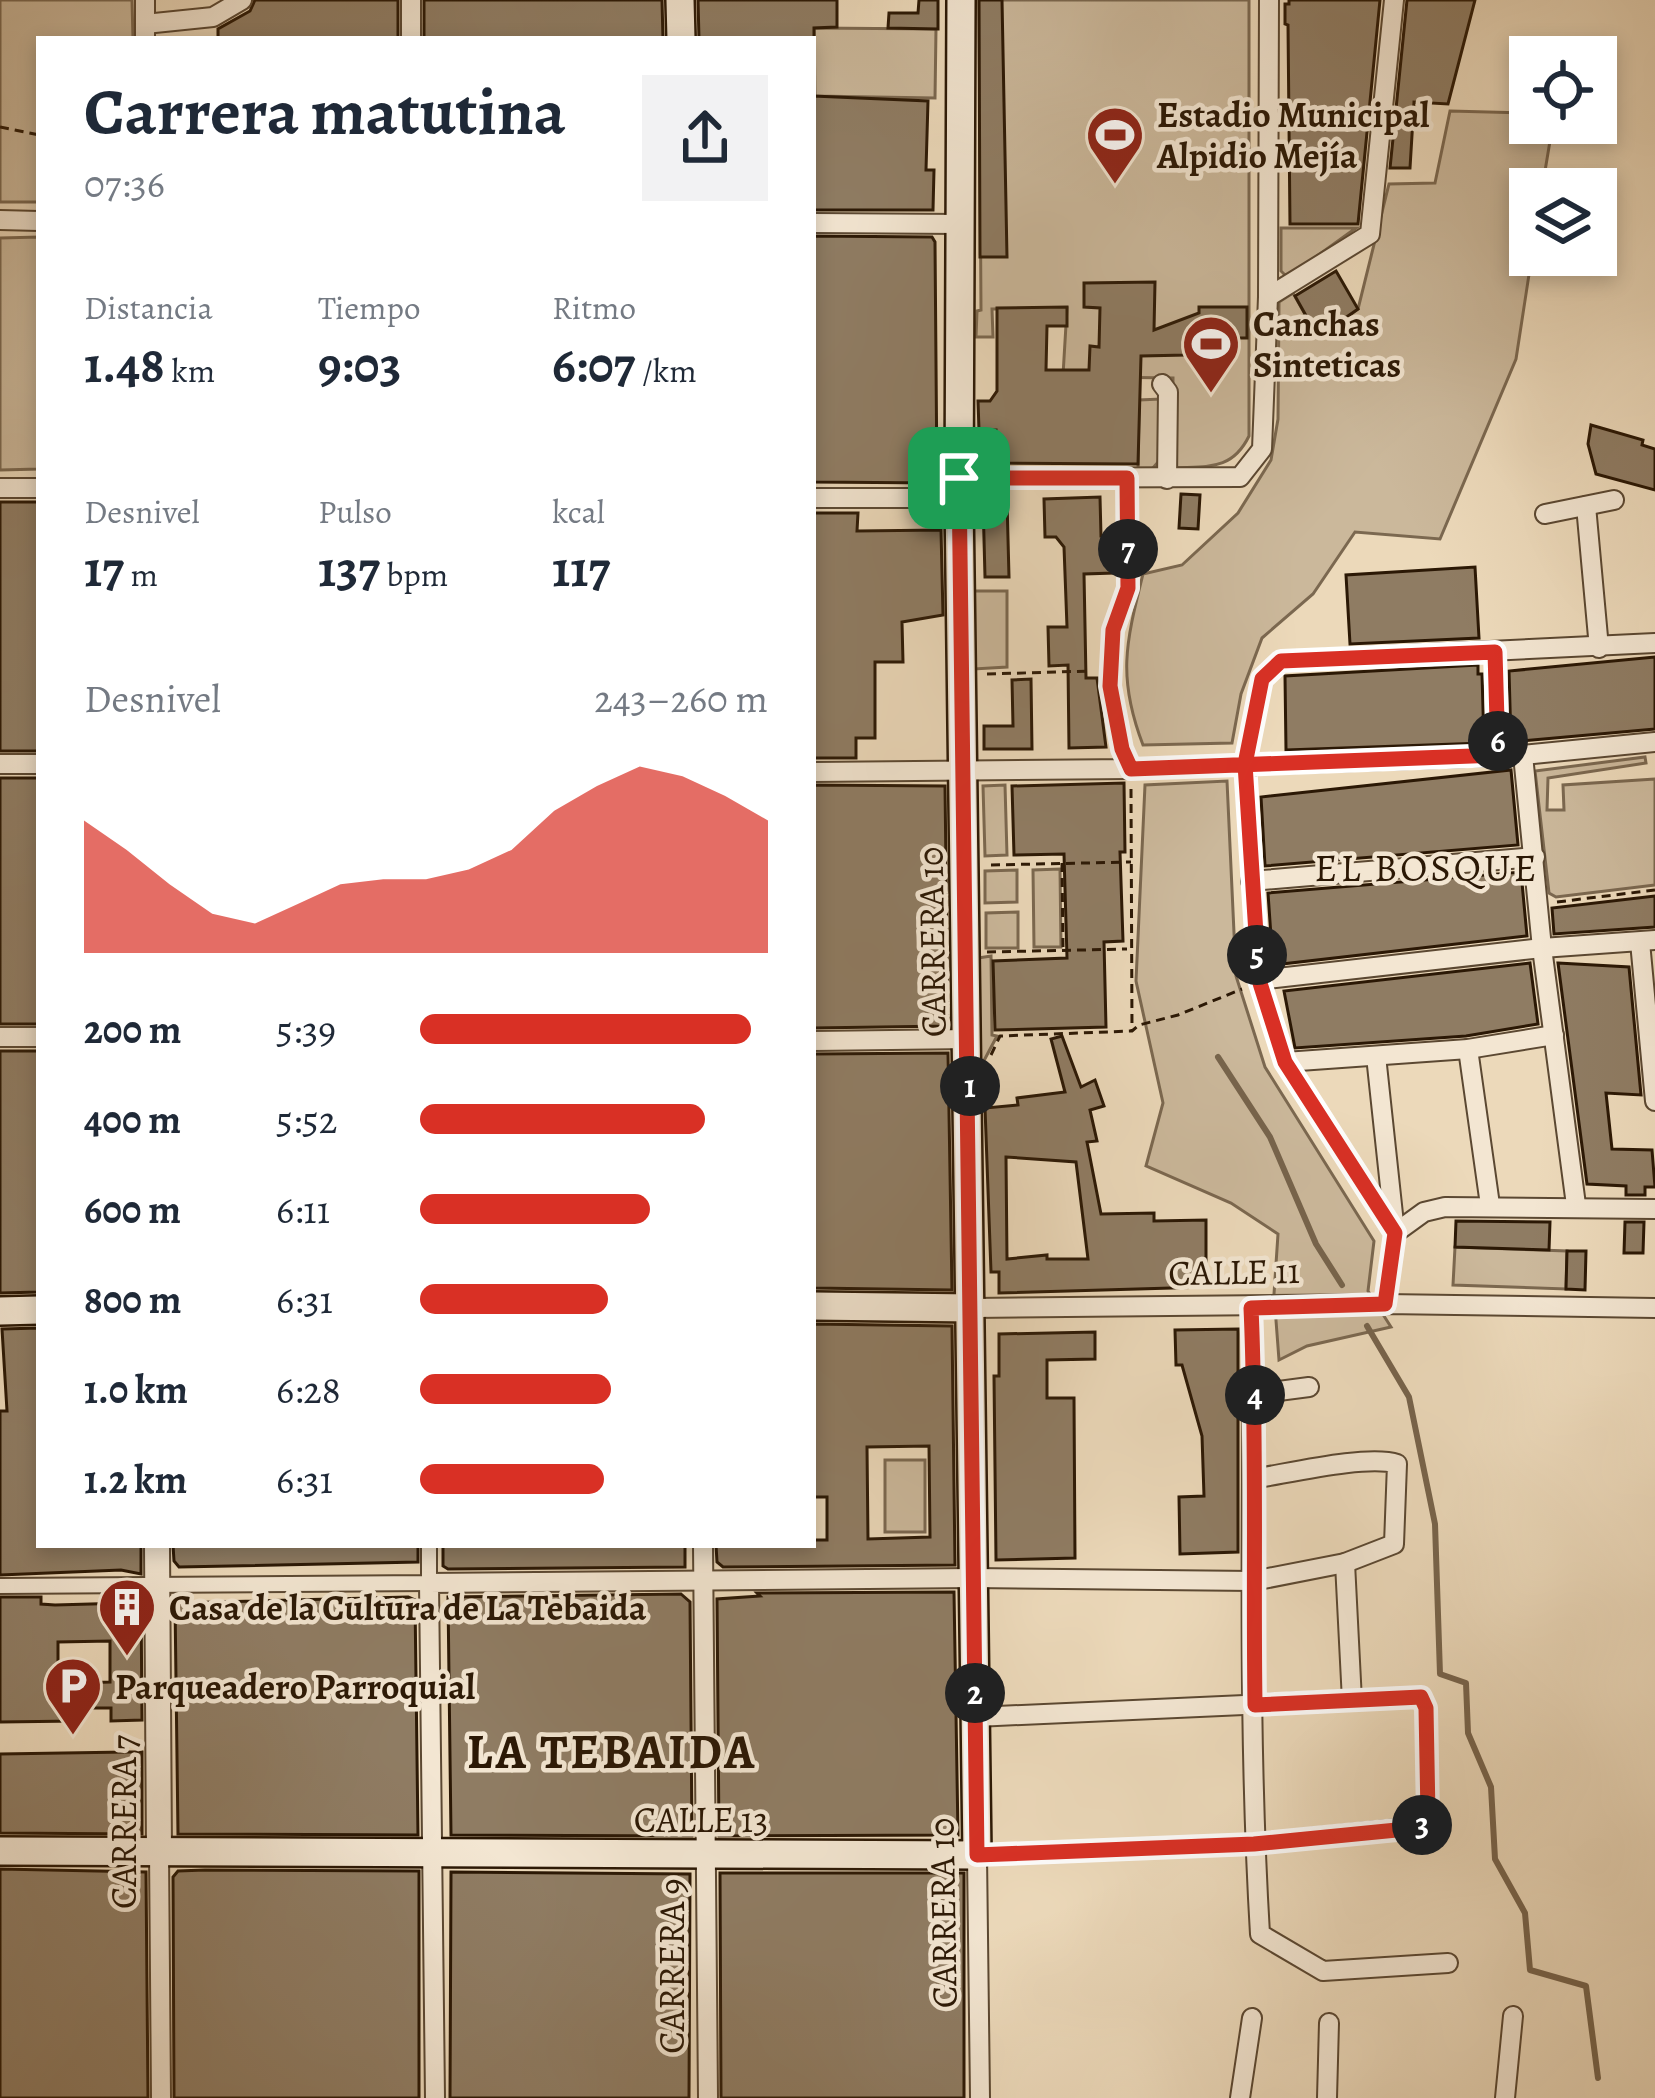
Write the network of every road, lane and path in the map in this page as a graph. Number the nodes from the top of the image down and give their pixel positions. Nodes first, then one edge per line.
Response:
1 (145, 0) edge
2 (242, 0) edge
3 (411, 0) edge
4 (680, 0) edge
5 (961, 0) edge
6 (1269, 0) edge
7 (1394, 0) edge
8 (145, 32) edge
9 (411, 36) edge
10 (681, 36) edge
11 (0, 127) edge
12 (36, 134) edge
13 (0, 220) edge
14 (36, 221) edge
15 (816, 223) edge
16 (960, 224) junction
17 (1268, 298) junction
18 (1162, 383) dead end
19 (1127, 478) junction
20 (1167, 479) junction
21 (0, 488) edge
22 (36, 488) edge
23 (959, 488) junction
24 (816, 498) edge
25 (1614, 500) dead end
26 (1586, 506) junction
27 (1545, 514) dead end
28 (1655, 643) edge
29 (1599, 648) junction
30 (1495, 652) junction
31 (1281, 661) joint
32 (1111, 670) junction
33 (962, 675) junction
34 (1655, 742) edge
35 (1498, 755) junction
36 (1523, 755) junction
37 (0, 764) edge
38 (36, 764) edge
39 (1245, 764) junction
40 (1131, 769) junction
41 (816, 772) edge
42 (963, 772) junction
43 (1535, 857) junction
44 (1131, 862) junction
45 (1062, 863) junction
46 (965, 866) junction
47 (1251, 881) junction
48 (1655, 890) edge
49 (1557, 902) dead end
50 (1648, 941) edge
51 (1542, 948) junction
52 (1130, 949) junction
53 (1064, 950) junction
54 (967, 953) junction
55 (1259, 980) junction
56 (1132, 1031) junction
57 (1554, 1035) junction
58 (0, 1037) edge
59 (36, 1037) edge
60 (969, 1039) junction
61 (816, 1041) edge
62 (1468, 1049) junction
63 (1376, 1055) junction
64 (1285, 1062) junction
65 (970, 1072) junction
66 (1655, 1101) edge
67 (1490, 1205) junction
68 (1576, 1205) junction
69 (1655, 1209) edge
70 (1395, 1233) junction
71 (1385, 1304) junction
72 (816, 1306) edge
73 (973, 1308) junction
74 (1251, 1308) junction
75 (1655, 1308) edge
76 (36, 1310) edge
77 (0, 1311) edge
78 (1309, 1387) dead end
79 (1255, 1394) junction
80 (1252, 1479) junction
81 (157, 1548) edge
82 (429, 1548) edge
83 (703, 1548) edge
84 (1345, 1563) junction
85 (974, 1578) junction
86 (704, 1580) junction
87 (1253, 1581) junction
88 (429, 1583) junction
89 (157, 1585) junction
90 (0, 1586) edge
91 (1352, 1701) junction
92 (1255, 1705) junction
93 (976, 1717) junction
94 (1254, 1844) junction
95 (0, 1851) edge
96 (160, 1851) junction
97 (706, 1855) junction
98 (977, 1855) junction
99 (435, 1856) junction
100 (1448, 1964) dead end
101 (1513, 2016) dead end
102 (1252, 2018) dead end
103 (1329, 2023) dead end
104 (161, 2098) edge
105 (435, 2098) edge
106 (708, 2098) edge
107 (980, 2098) edge
108 (1240, 2098) edge
109 (1327, 2098) edge
110 (1505, 2098) edge

1 - 8 street
2 - 8 street
3 - 9 street
4 - 10 main road
5 - 16 main road, CARRERA 10
6 - 17 street
7 - 17 street
11 - 12 path
13 - 14 street
15 - 16 street
16 - 23 main road, CARRERA 10
17 - 20 street
18 - 20 street
19 - 20 street
19 - 23 street
19 - 32 street
21 - 22 street
23 - 24 street
23 - 33 main road, CARRERA 10
25 - 26 street
26 - 27 street
26 - 29 street
28 - 29 street
29 - 30 street
30 - 31 street
30 - 35 street
31 - 39 path
32 - 33 path
32 - 40 street
33 - 42 main road, CARRERA 10
34 - 36 street
35 - 36 street
35 - 39 street
36 - 43 street
37 - 38 street
39 - 40 street
39 - 47 street
40 - 42 street
40 - 44 path
41 - 42 street
42 - 46 main road, CARRERA 10
43 - 47 street
43 - 51 street
44 - 45 path
44 - 52 path
45 - 46 path
45 - 53 path
46 - 54 main road, CARRERA 10
47 - 55 street
48 - 49 path
50 - 51 street
50 - 66 street
51 - 55 street
51 - 57 street
52 - 53 path
52 - 56 path
53 - 54 path
54 - 60 main road, CARRERA 10
55 - 56 path
55 - 64 street
56 - 65 path
57 - 62 street
57 - 68 street
58 - 59 street
60 - 61 street
60 - 65 main road, CARRERA 10
62 - 63 street
62 - 67 street
63 - 64 street
63 - 70 street
64 - 70 street
65 - 73 main road, CARRERA 10
67 - 68 street
67 - 70 street
68 - 69 street
70 - 71 street
71 - 74 street, CALLE 11
71 - 75 street, CALLE 11
72 - 73 main road, CALLE 11
73 - 74 street, CALLE 11
73 - 85 main road, CARRERA 10
74 - 79 street
76 - 77 main road
78 - 79 street
79 - 80 street
80 - 84 street
80 - 87 street
81 - 89 street, CARRERA 7
82 - 88 street
83 - 86 street, CARRERA 9
84 - 87 street
84 - 91 street
85 - 86 street
85 - 87 street
85 - 93 main road, CARRERA 10
86 - 88 street
86 - 97 street, CARRERA 9
87 - 92 street
88 - 89 street
88 - 99 street
89 - 90 street
89 - 96 street, CARRERA 7
91 - 92 street
91 - 94 street, CALLE 13
92 - 93 street
92 - 94 street
93 - 98 main road, CARRERA 10
94 - 98 street, CALLE 13
94 - 100 street
95 - 96 main road, CALLE 13
96 - 99 main road, CALLE 13
96 - 104 street, CARRERA 7
97 - 98 main road, CALLE 13
97 - 99 main road, CALLE 13
97 - 106 street, CARRERA 9
98 - 107 street, CARRERA 10
99 - 105 street
101 - 110 street
102 - 108 street
103 - 109 street

